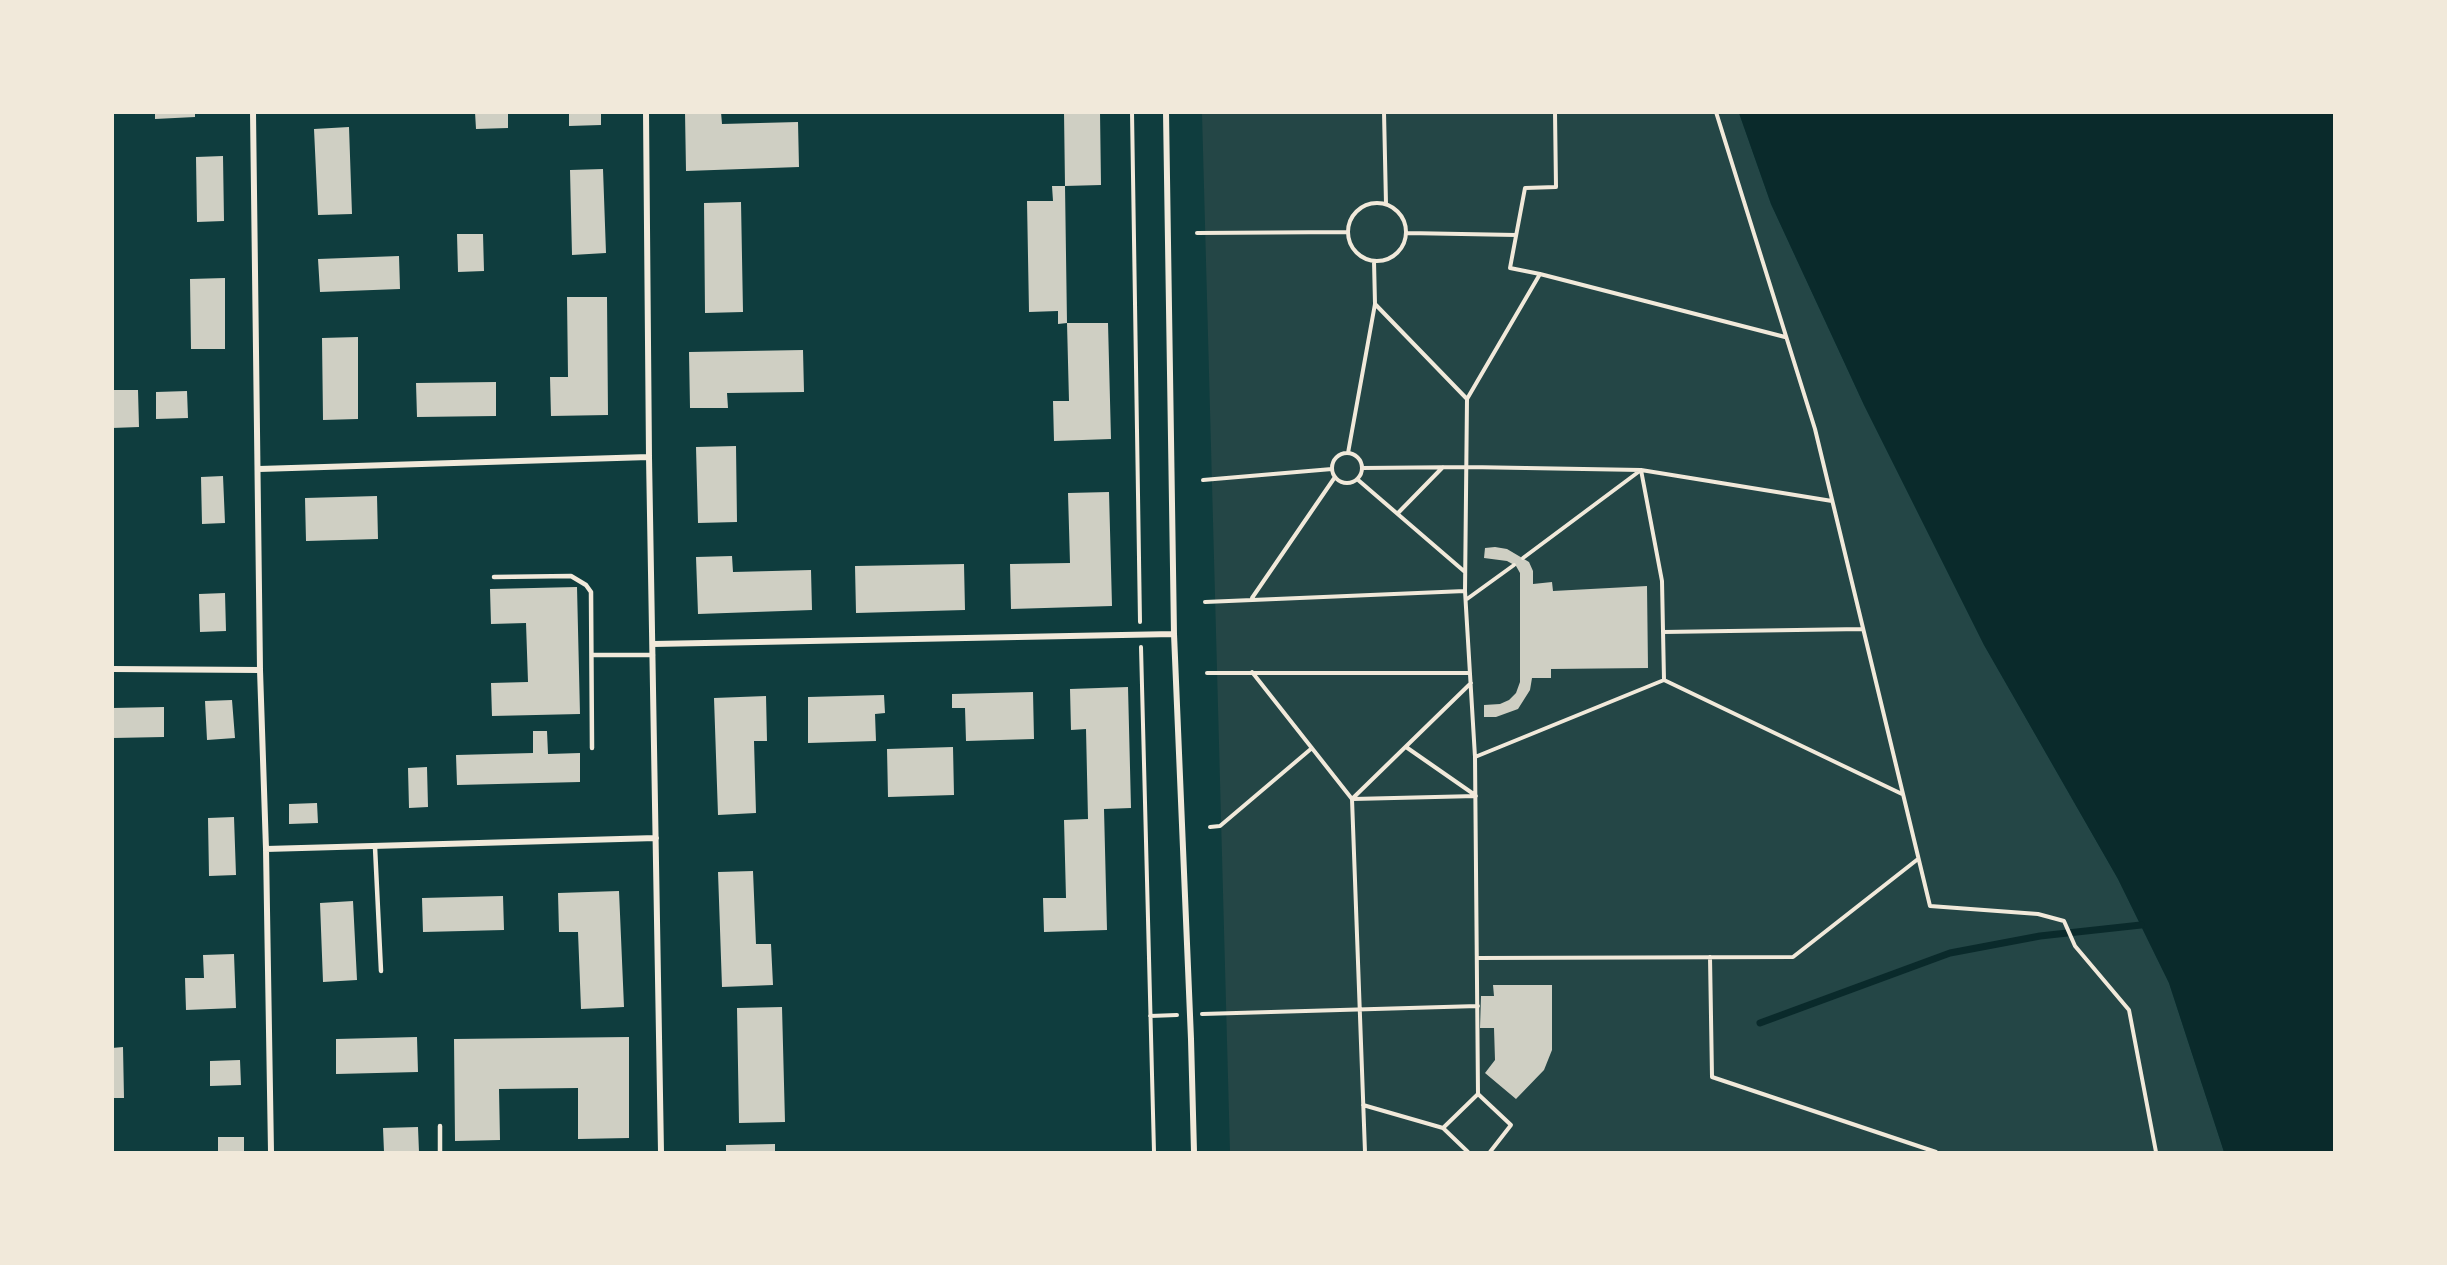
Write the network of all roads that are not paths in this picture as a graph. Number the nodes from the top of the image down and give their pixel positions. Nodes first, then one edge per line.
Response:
1 (254, 112) edge
2 (646, 112) edge
3 (1166, 112) edge
4 (649, 457) junction
5 (259, 469) junction
6 (494, 577) dead end
7 (1174, 634) junction
8 (653, 644) junction
9 (592, 655) junction
10 (653, 655) junction
11 (112, 669) edge
12 (260, 670) junction
13 (592, 748) dead end
14 (656, 838) junction
15 (375, 847) junction
16 (266, 849) junction
17 (381, 971) dead end
18 (440, 1126) dead end
19 (271, 1152) edge
20 (440, 1152) edge
21 (661, 1152) edge
22 (1194, 1152) edge

1 - 5 street
2 - 4 street
3 - 7 street
4 - 5 street
4 - 8 street
5 - 12 street
6 - 9 lane
7 - 8 street
7 - 22 street
8 - 10 street
9 - 10 lane
9 - 13 lane
10 - 14 street
11 - 12 street
12 - 16 street
14 - 15 street
14 - 21 street
15 - 16 street
15 - 17 lane
16 - 19 street
18 - 20 lane

